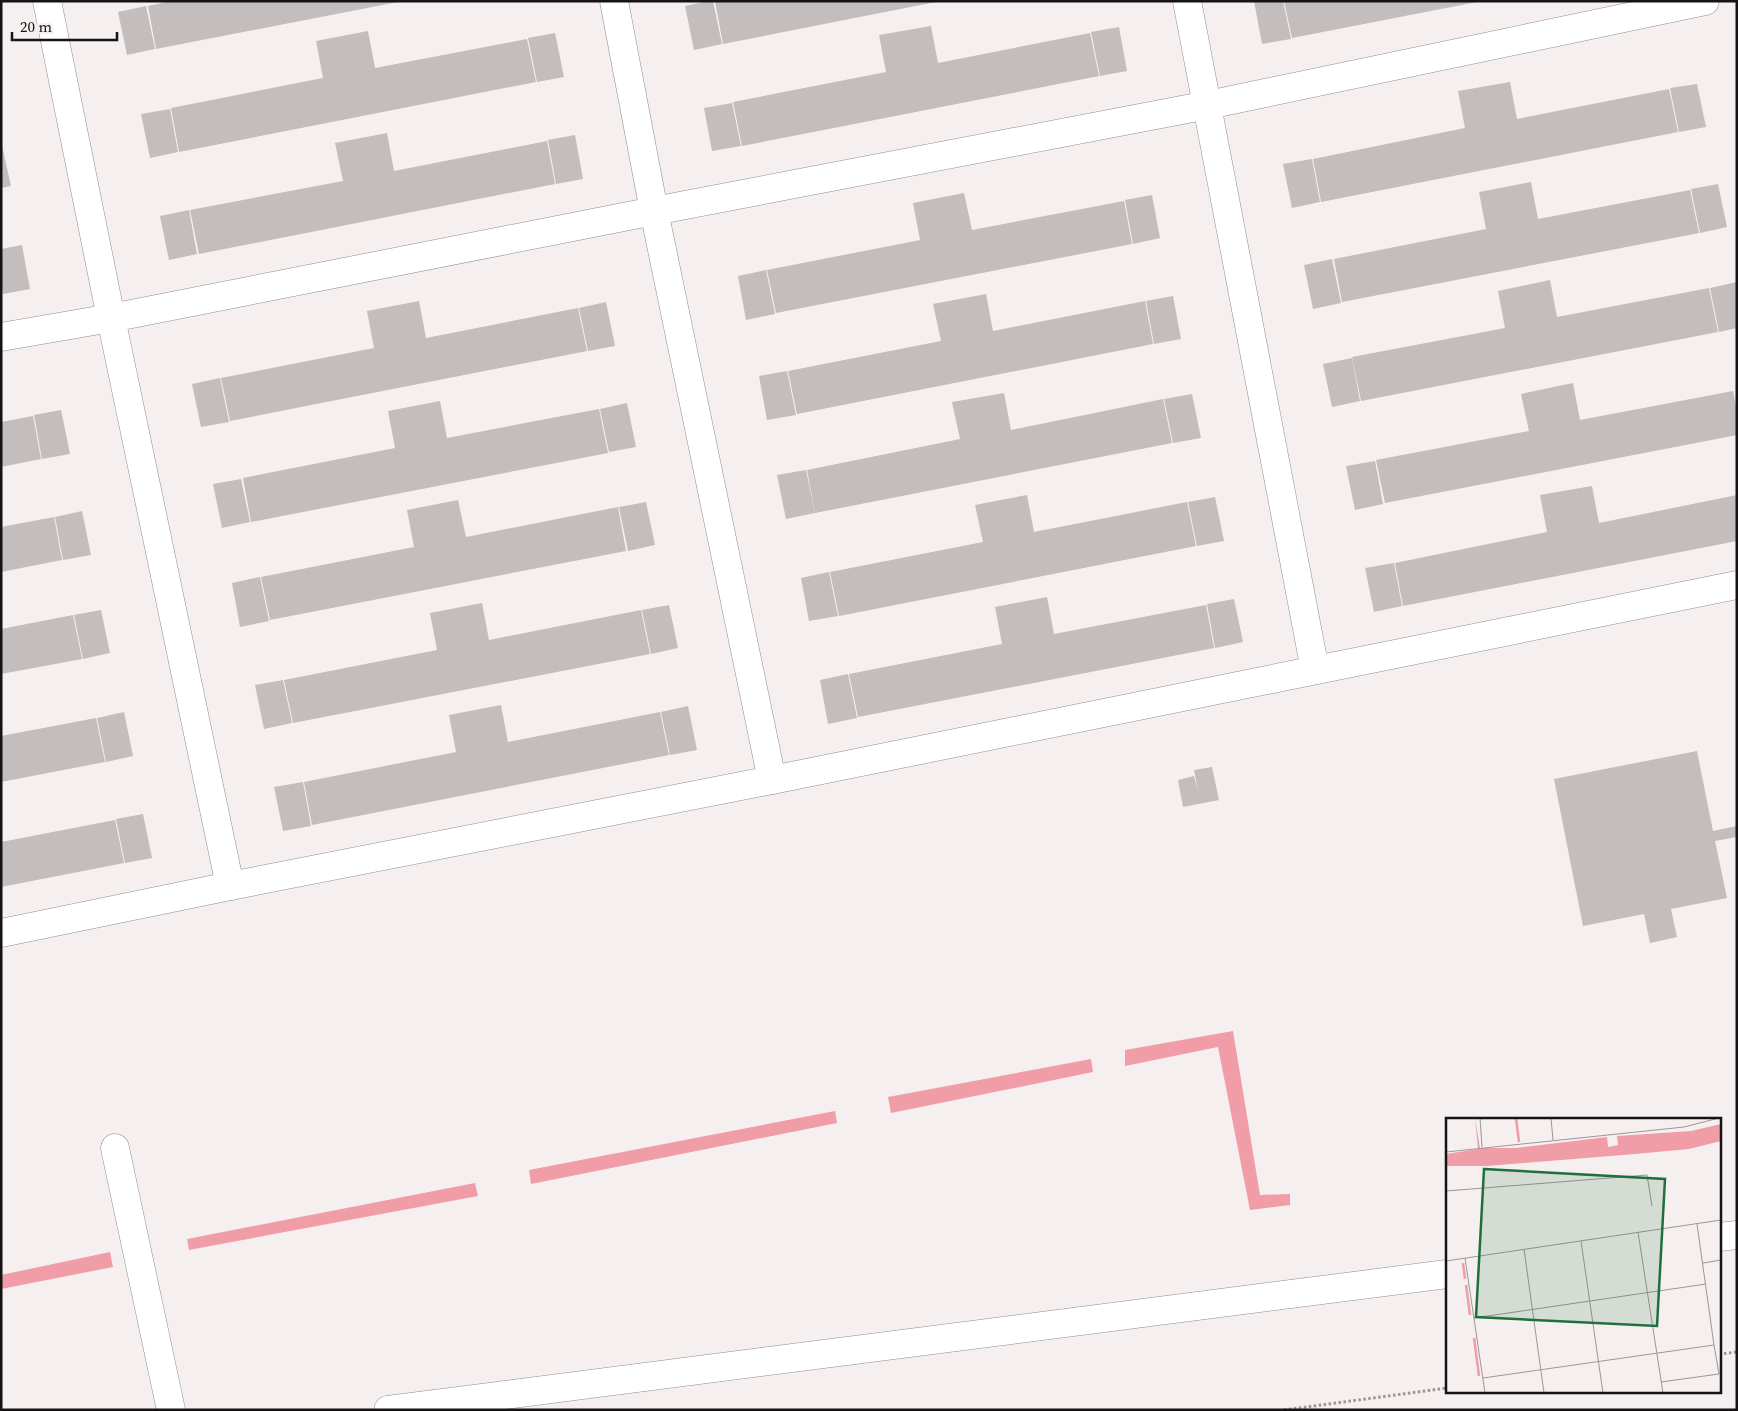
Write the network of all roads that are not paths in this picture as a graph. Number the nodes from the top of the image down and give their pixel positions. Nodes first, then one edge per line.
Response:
1 (47, 1) edge
2 (614, 1) edge
3 (1187, 1) edge
4 (1705, 1) edge
5 (1208, 105) junction
6 (654, 211) junction
7 (111, 318) junction
8 (1, 337) edge
9 (1737, 585) edge
10 (1315, 670) junction
11 (772, 780) junction
12 (230, 886) junction
13 (1, 933) edge
14 (115, 1148) dead end
15 (1737, 1234) edge
16 (1720, 1237) edge
17 (1446, 1274) edge
18 (171, 1410) edge
19 (388, 1410) edge

1 - 7 lane
2 - 6 lane
3 - 5 lane
4 - 5 lane
5 - 6 lane
5 - 10 lane
6 - 7 lane
6 - 11 lane
7 - 8 lane
7 - 12 lane
9 - 10 lane
10 - 11 lane
11 - 12 lane
12 - 13 lane
14 - 18 lane
15 - 16 lane
17 - 19 lane

